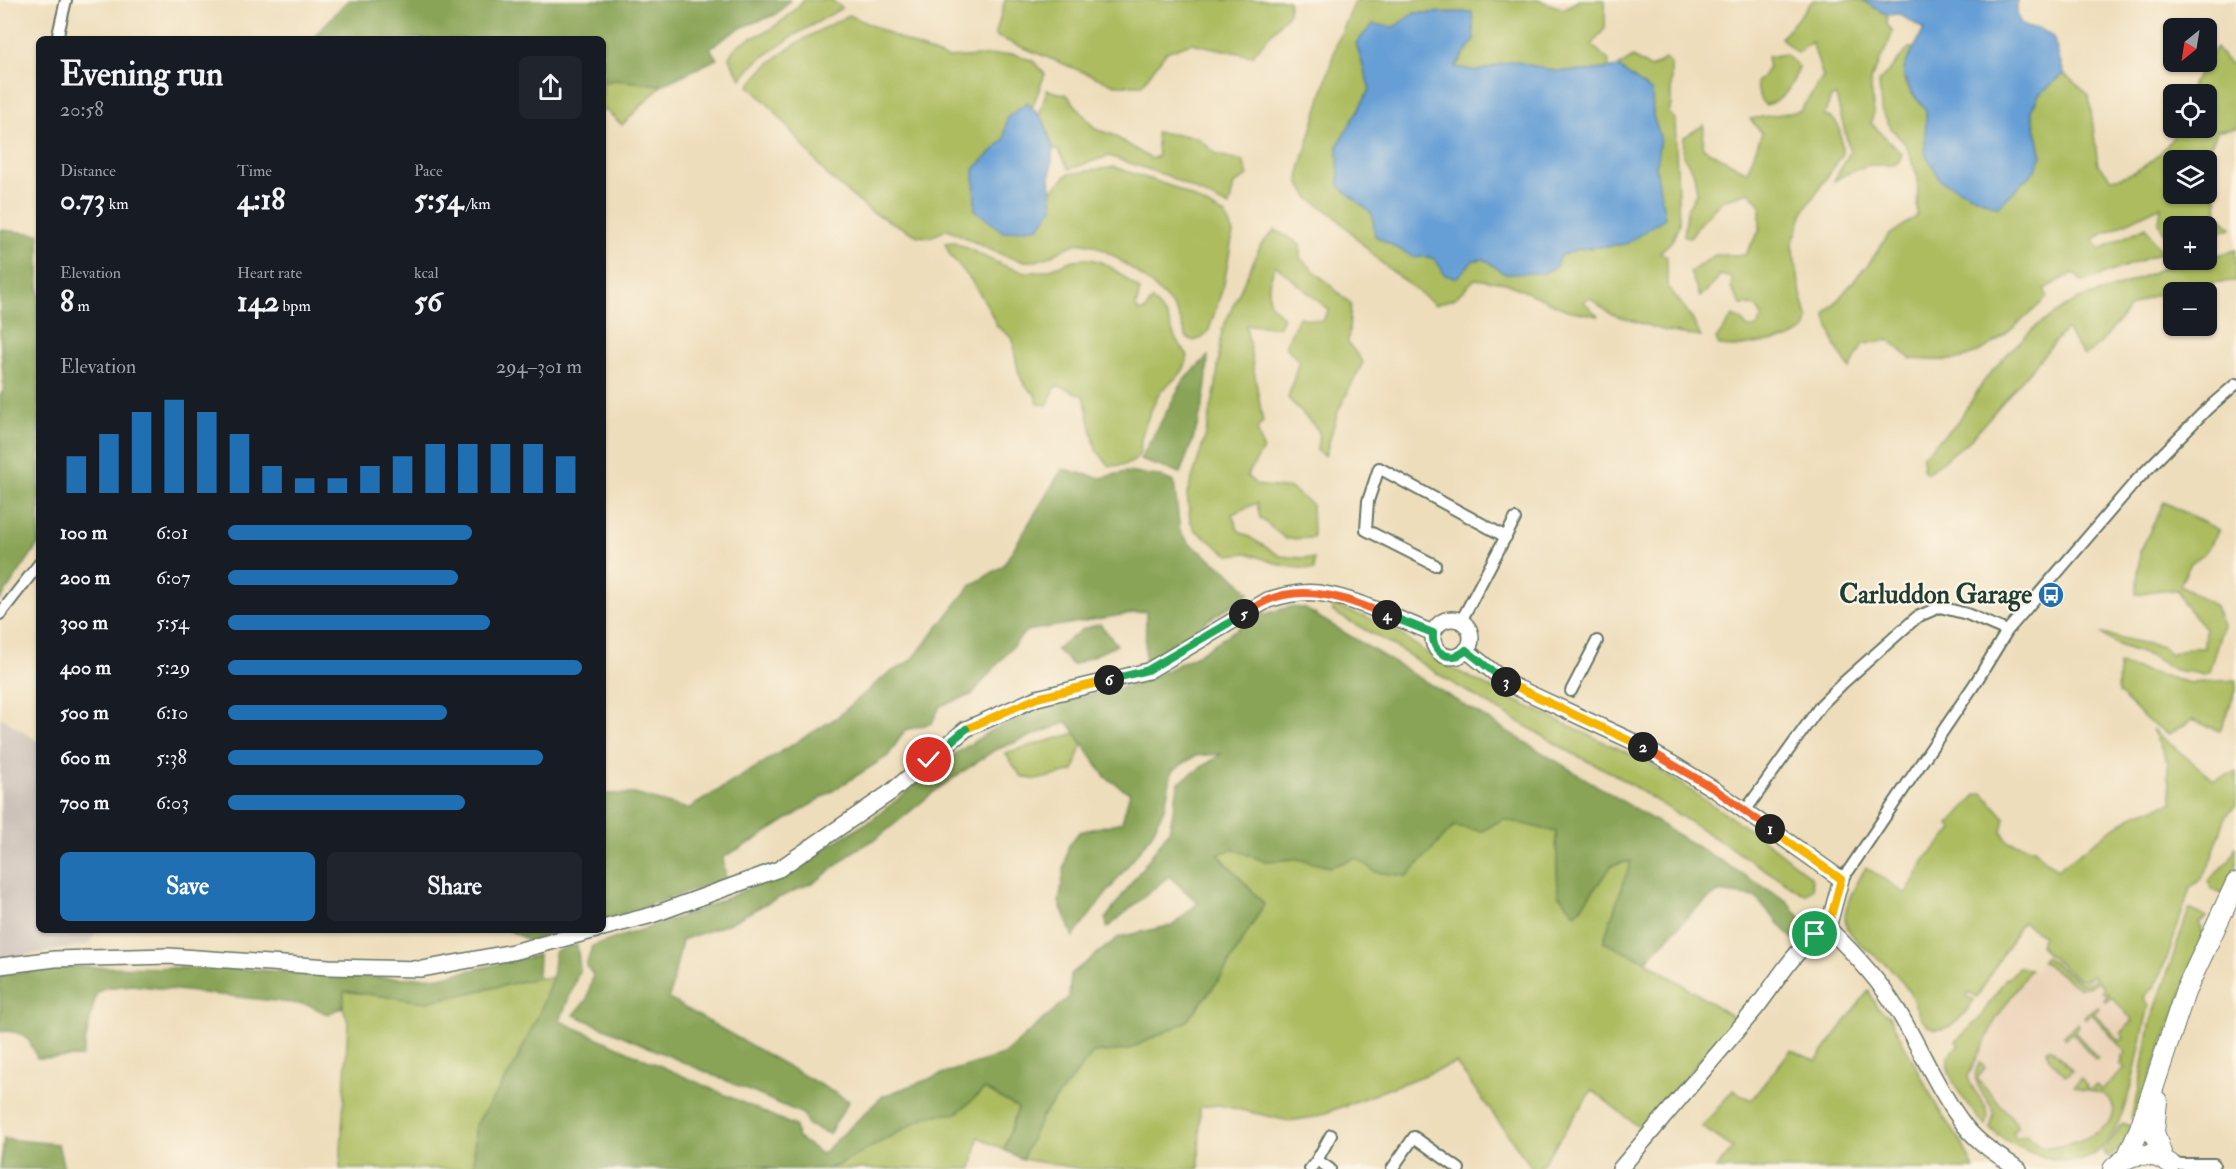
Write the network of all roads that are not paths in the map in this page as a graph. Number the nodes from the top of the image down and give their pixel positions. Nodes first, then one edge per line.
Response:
1 (66, 0) edge
2 (58, 36) edge
3 (2236, 384) edge
4 (1515, 519) dead end
5 (1506, 537) junction
6 (1435, 565) dead end
7 (36, 568) edge
8 (0, 614) edge
9 (1461, 621) junction
10 (2007, 631) junction
11 (1433, 633) junction
12 (1597, 641) dead end
13 (1466, 650) junction
14 (1571, 691) dead end
15 (1745, 812) junction
16 (1841, 879) junction
17 (2236, 883) edge
18 (606, 927) edge
19 (1828, 928) junction
20 (585, 933) edge
21 (0, 966) edge
22 (2161, 1066) junction
23 (1331, 1135) dead end
24 (2120, 1163) edge
25 (1313, 1164) edge
26 (2169, 1164) edge
27 (2214, 1167) edge
28 (1330, 1169) edge
29 (1392, 1169) edge
30 (1459, 1169) edge
31 (1620, 1169) edge
32 (2018, 1169) edge

1 - 2 street
3 - 10 street
4 - 5 street
5 - 6 street
5 - 9 street
7 - 8 street
9 - 11 street
9 - 13 street
10 - 15 street
10 - 16 street
11 - 13 street
11 - 18 street
12 - 14 street
13 - 15 street
15 - 16 street
16 - 19 street
17 - 22 highway
19 - 31 street
19 - 32 street
20 - 21 street
22 - 24 highway
22 - 26 highway
23 - 25 street
24 - 26 highway
25 - 28 street
26 - 27 street
29 - 30 street

